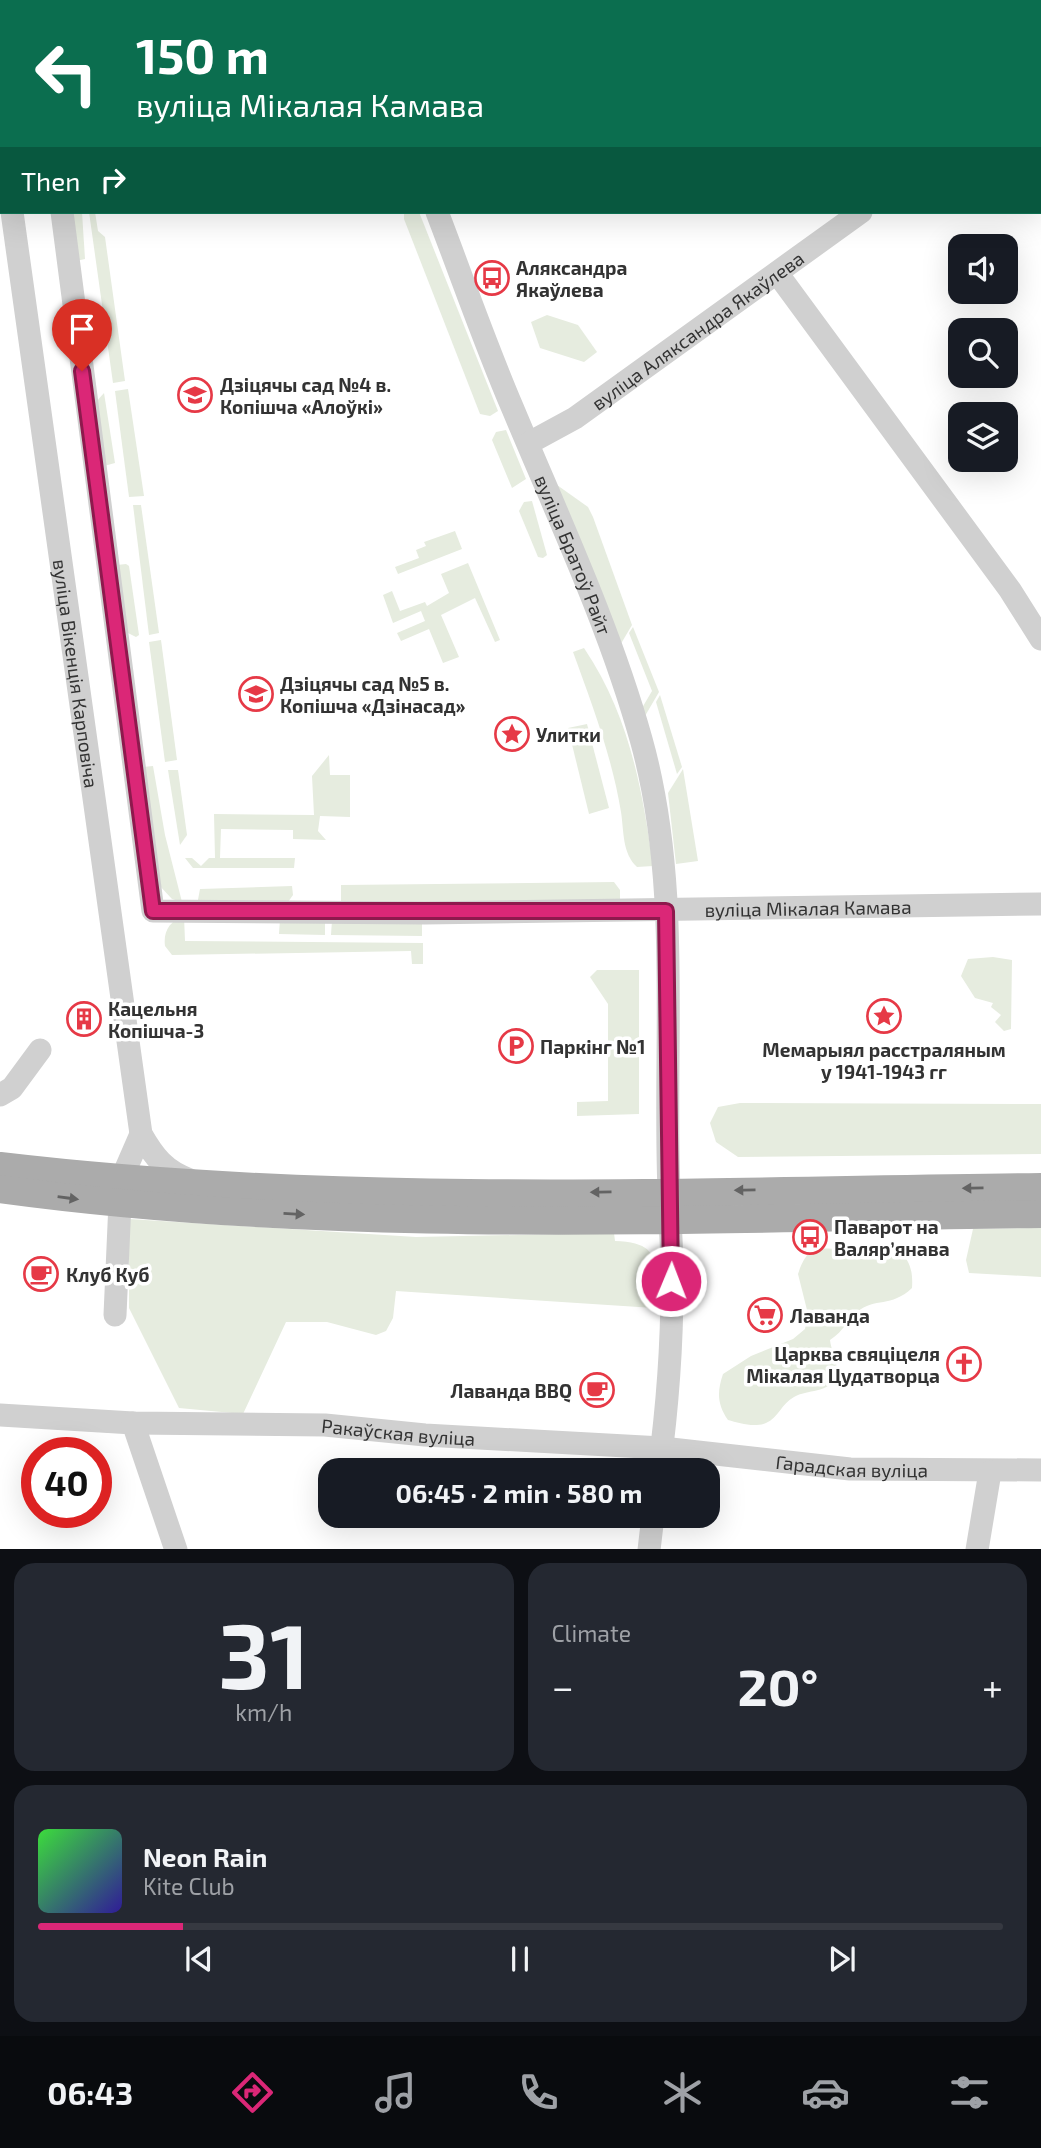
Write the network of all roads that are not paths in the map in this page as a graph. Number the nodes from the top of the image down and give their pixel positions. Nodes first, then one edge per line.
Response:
1 (12, 214) edge
2 (62, 214) edge
3 (438, 214) edge
4 (858, 214) edge
5 (777, 273) junction
6 (529, 443) junction
7 (1041, 639) edge
8 (1041, 904) edge
9 (666, 911) junction
10 (40, 1050) dead end
11 (0, 1096) edge
12 (141, 1134) junction
13 (0, 1166) edge
14 (1041, 1187) edge
15 (0, 1189) edge
16 (120, 1193) junction
17 (199, 1196) junction
18 (669, 1205) junction
19 (1041, 1214) edge
20 (115, 1315) dead end
21 (0, 1415) edge
22 (133, 1423) junction
23 (651, 1458) edge
24 (661, 1458) edge
25 (720, 1462) edge
26 (1041, 1471) edge
27 (990, 1472) junction
28 (652, 1528) edge
29 (176, 1549) edge
30 (649, 1549) edge
31 (977, 1549) edge

1 - 12 street, вуліца Вікенція Карповіча
2 - 9 street, вуліца Мікалая Камава
3 - 6 street, вуліца Братоў Райт
4 - 5 street, вуліца Аляксандра Якаўлева
5 - 6 street, вуліца Аляксандра Якаўлева
5 - 7 street
6 - 9 street, вуліца Братоў Райт
8 - 9 street, вуліца Мікалая Камава
9 - 18 street, вуліца Братоў Райт
10 - 11 street
12 - 16 street
12 - 17 street
13 - 16 main road
14 -> 18 main road
15 -> 16 main road
16 - 17 main road
16 - 20 street
17 - 18 main road
18 - 19 main road
18 - 24 street, вуліца Братоў Райт
21 - 22 street, Ракаўская вуліца
22 - 23 street, Ракаўская вуліца
22 - 29 street
25 - 27 street, Гарадская вуліца
26 - 27 street, Гарадская вуліца
27 - 31 street
28 - 30 street

